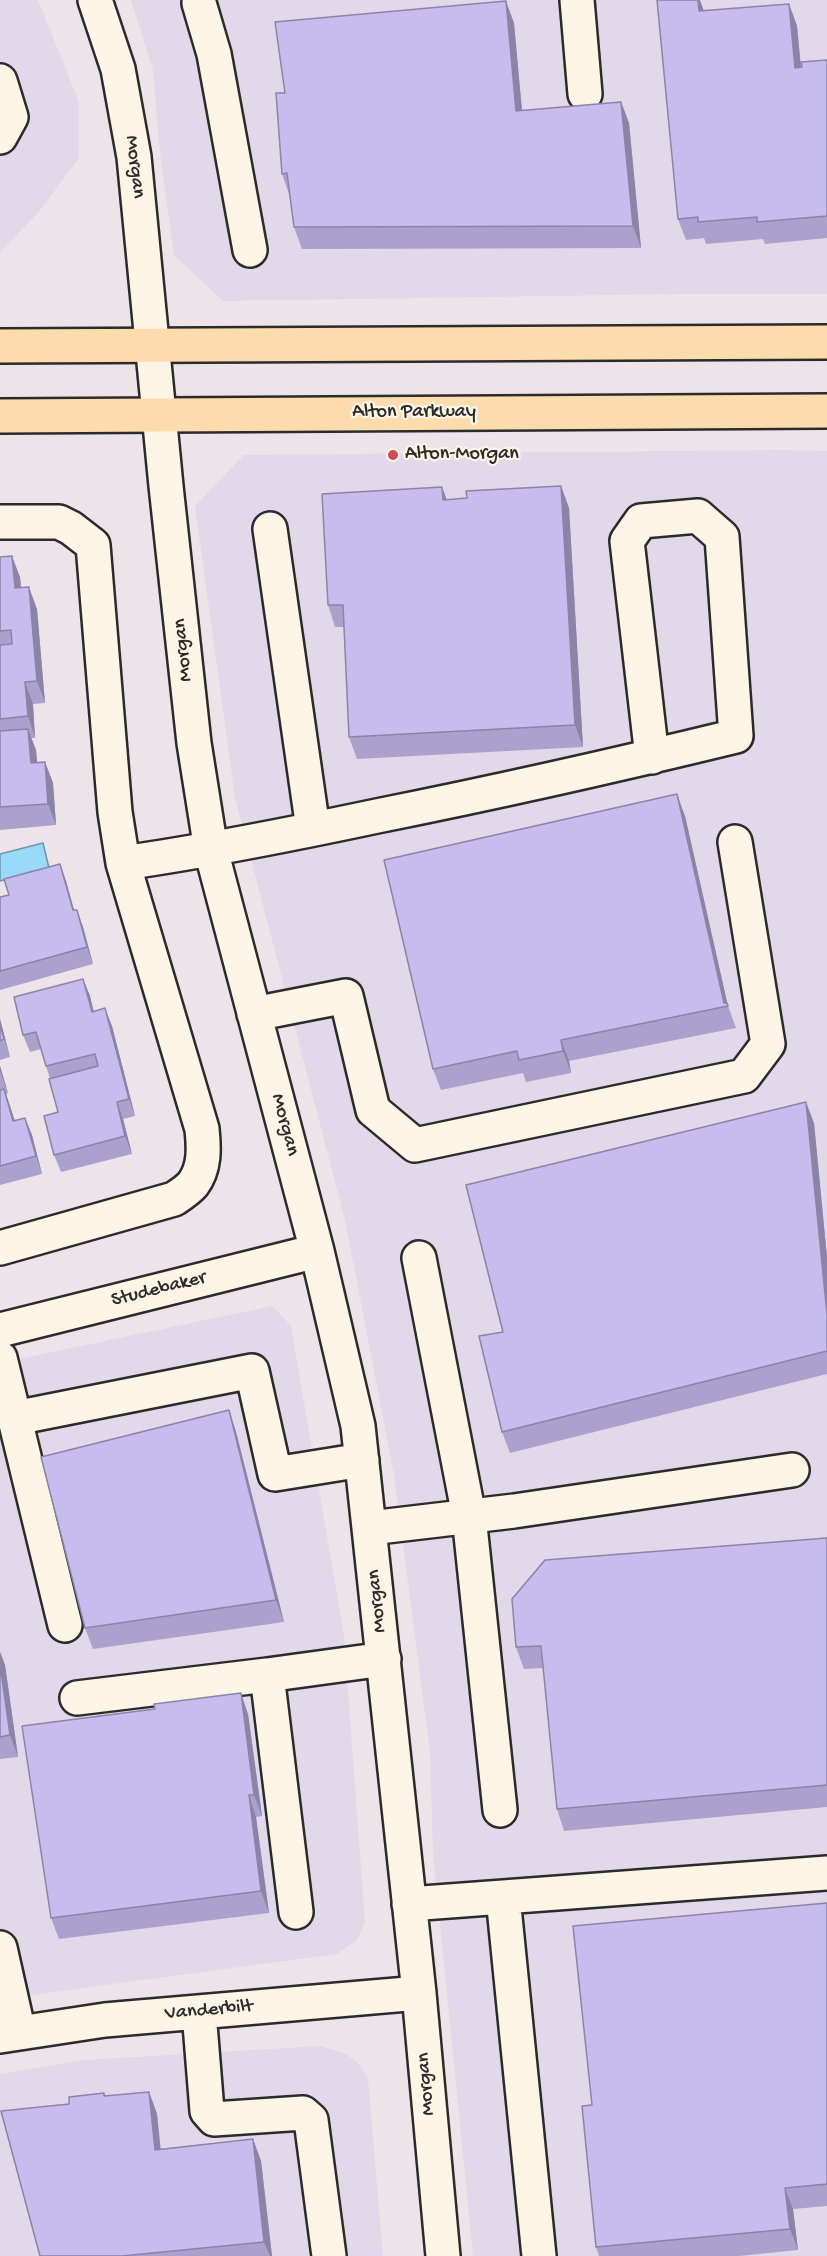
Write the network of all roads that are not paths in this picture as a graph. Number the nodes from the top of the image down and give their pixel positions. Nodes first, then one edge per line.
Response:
1 (576, 0) edge
2 (96, 1) edge
3 (208, 1) edge
4 (0, 81) edge
5 (585, 94) dead end
6 (0, 136) edge
7 (250, 250) dead end
8 (827, 342) edge
9 (0, 346) edge
10 (152, 346) junction
11 (827, 411) edge
12 (159, 415) junction
13 (0, 416) edge
14 (0, 522) edge
15 (270, 529) dead end
16 (652, 757) junction
17 (313, 830) junction
18 (735, 843) dead end
19 (211, 850) junction
20 (123, 863) junction
21 (254, 1014) junction
22 (0, 1248) edge
23 (317, 1251) junction
24 (419, 1258) dead end
25 (0, 1330) edge
26 (0, 1358) edge
27 (15, 1418) junction
28 (362, 1460) junction
29 (792, 1470) dead end
30 (469, 1516) junction
31 (370, 1528) junction
32 (65, 1625) dead end
33 (384, 1659) junction
34 (267, 1675) junction
35 (77, 1698) dead end
36 (500, 1810) dead end
37 (827, 1873) edge
38 (503, 1897) junction
39 (409, 1904) junction
40 (296, 1912) dead end
41 (0, 1948) edge
42 (419, 1993) junction
43 (199, 2012) junction
44 (9, 2034) edge
45 (329, 2256) edge
46 (442, 2256) edge
47 (539, 2256) edge

1 - 5 street
2 - 10 street, Morgan
3 - 7 street
4 - 6 street
8 - 10 main road
9 - 10 main road
10 - 12 street, Morgan
11 - 12 main road, Alton Parkway
12 - 13 main road, Alton Parkway
12 - 19 street, Morgan
14 - 20 street
15 - 17 street
16 - 16 street
16 - 17 street
17 - 19 street
18 - 21 street
19 - 20 street
19 - 21 street, Morgan
20 - 22 street
21 - 23 street, Morgan
23 - 25 street, Studebaker
23 - 28 street, Morgan
24 - 30 street
26 - 27 street
27 - 28 street
27 - 32 street
28 - 31 street, Morgan
29 - 30 street
30 - 31 street
30 - 36 street
31 - 33 street, Morgan
33 - 34 street
33 - 39 street, Morgan
34 - 35 street
34 - 40 street
37 - 38 street
38 - 39 street
38 - 47 street
39 - 42 street, Morgan
41 - 44 street
42 - 43 street, Vanderbilt
42 - 46 street, Morgan
43 - 44 street, Vanderbilt
43 - 45 street

